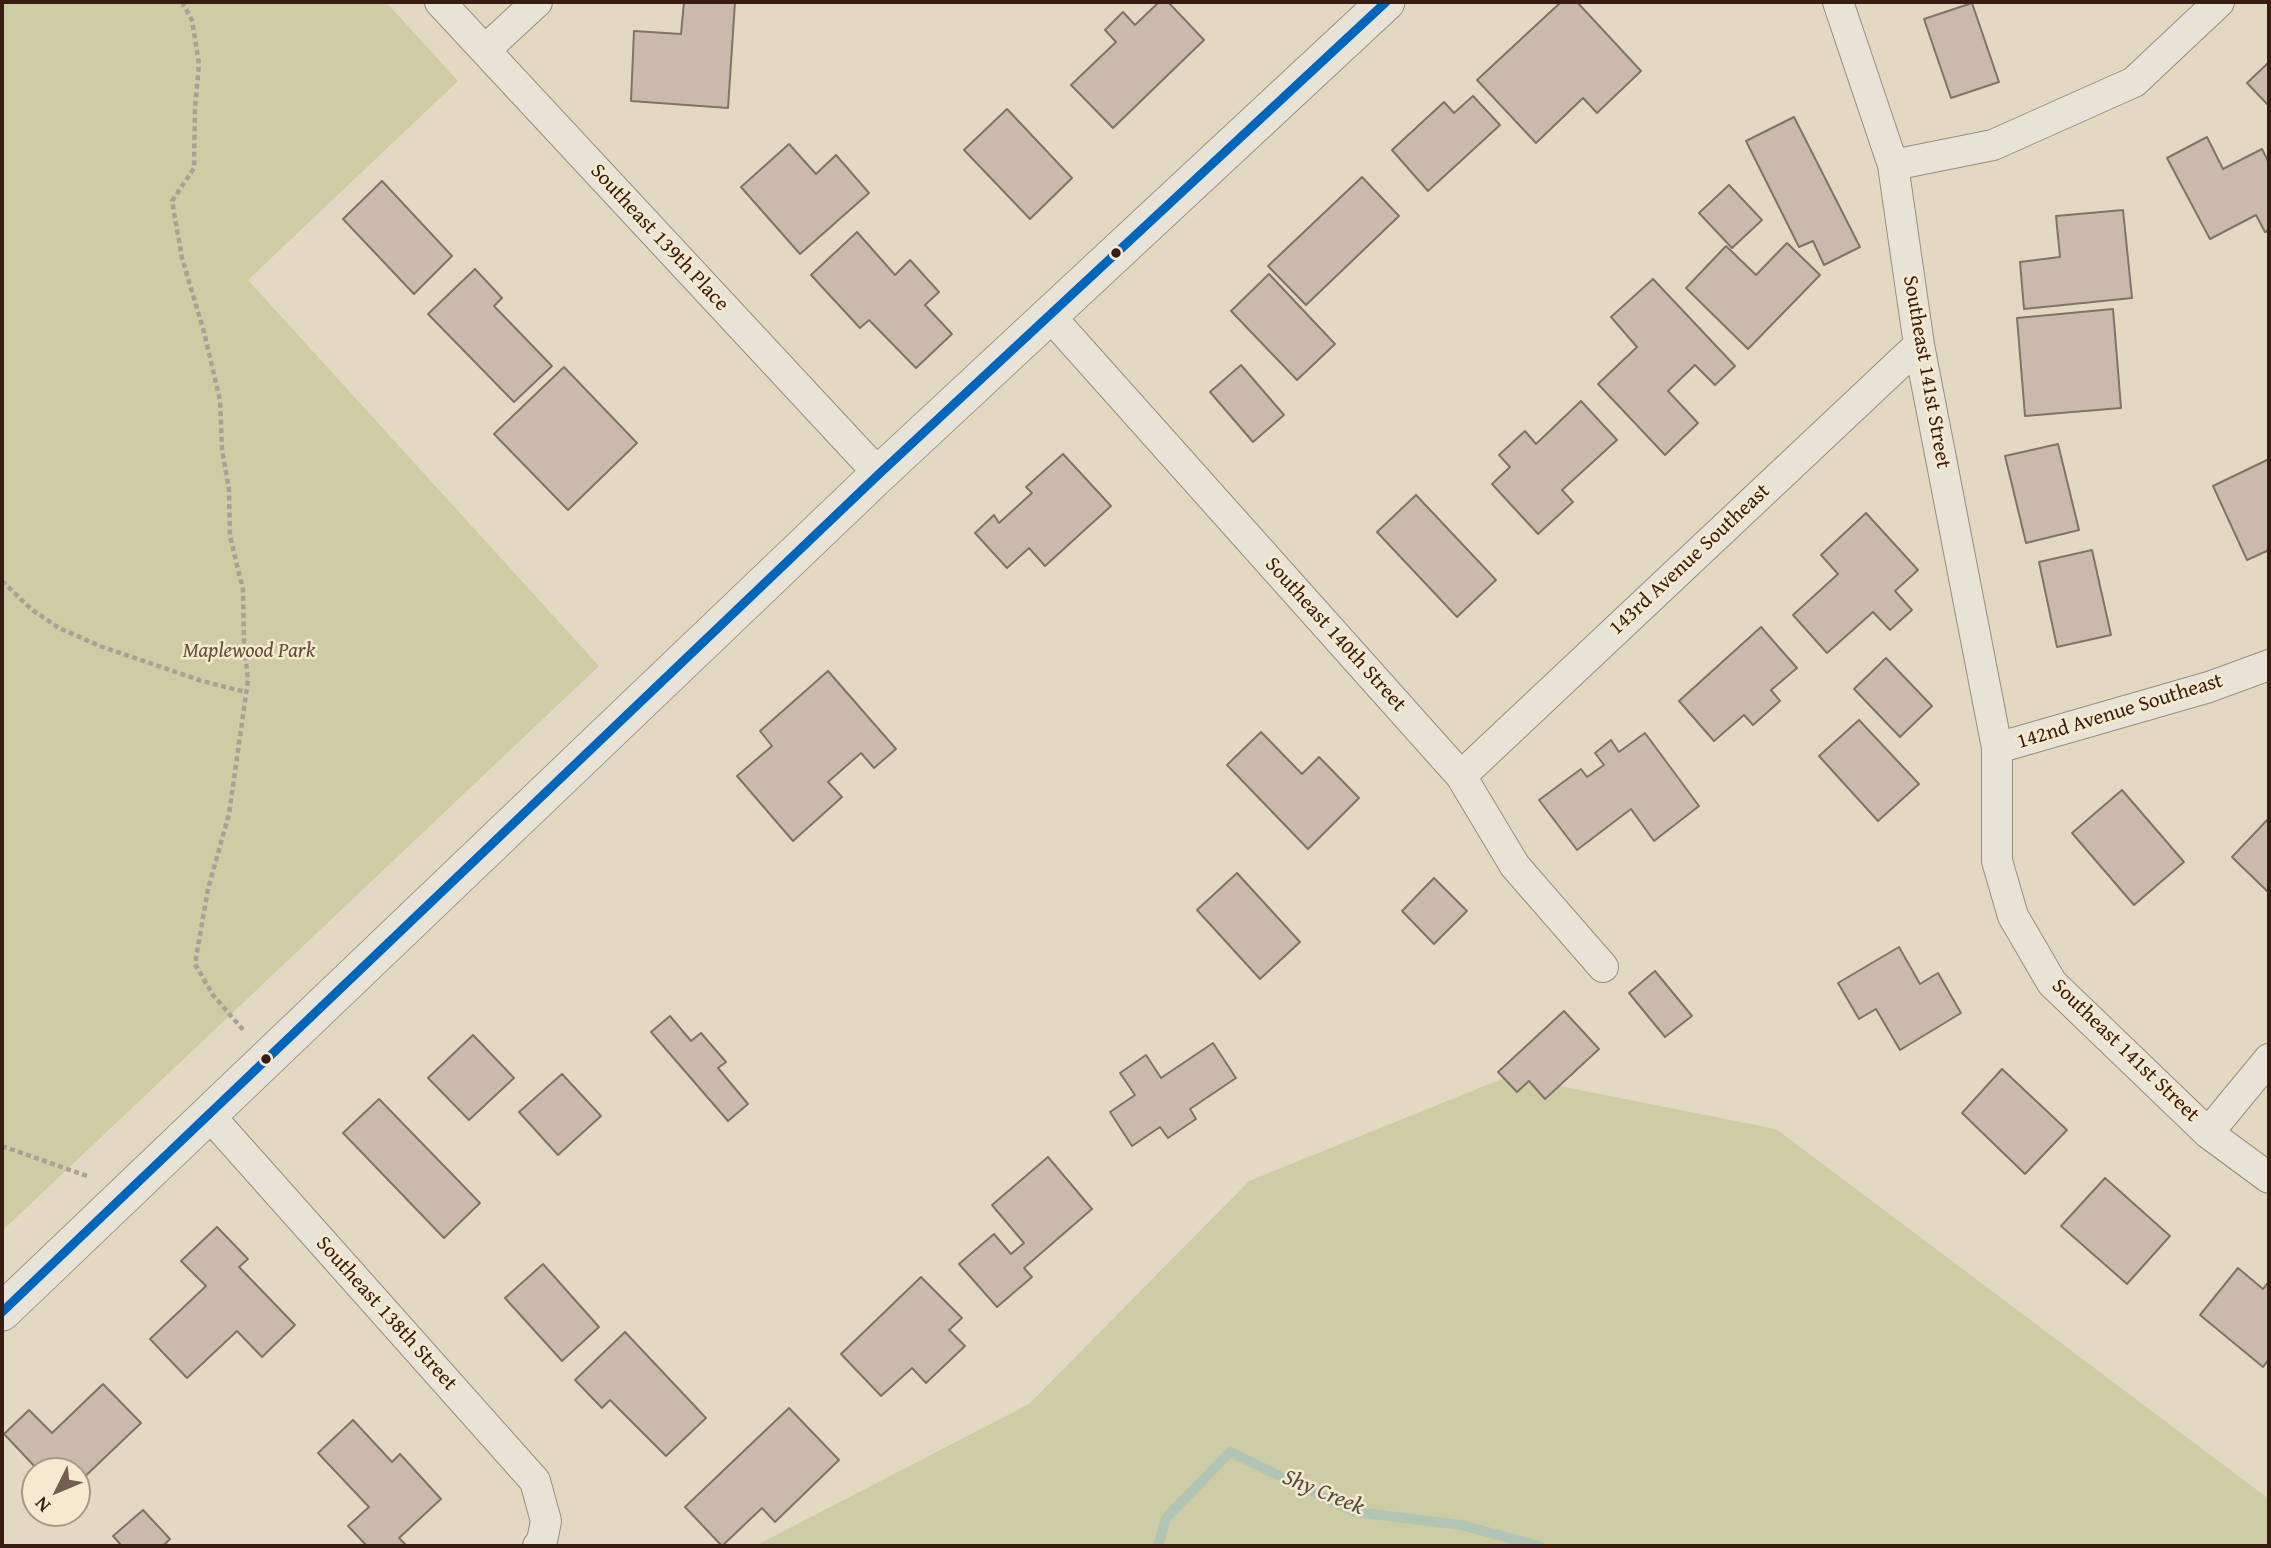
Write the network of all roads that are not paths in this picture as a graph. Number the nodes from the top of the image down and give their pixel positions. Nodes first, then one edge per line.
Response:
1 (440, 2) edge
2 (537, 2) edge
3 (1386, 2) edge
4 (1838, 2) edge
5 (2219, 2) edge
6 (485, 50) junction
7 (1893, 165) junction
8 (1050, 316) junction
9 (1919, 345) junction
10 (879, 474) junction
11 (2269, 665) edge
12 (1997, 748) junction
13 (1461, 776) junction
14 (1997, 861) joint
15 (1603, 967) dead end
16 (2269, 1059) edge
17 (209, 1115) junction
18 (2208, 1133) junction
19 (2269, 1178) edge
20 (2, 1312) edge
21 (542, 1534) edge

1 - 6 street, Southeast 139th Place
2 - 6 street
3 - 8 street
4 - 7 street, Southeast 141st Street
5 - 7 street
6 - 10 street, Southeast 139th Place
7 - 9 street, Southeast 141st Street
8 - 10 street
8 - 13 street, Southeast 140th Street
9 - 12 street, Southeast 141st Street
9 - 13 street, 143rd Avenue Southeast
10 - 17 street
11 - 12 street, 142nd Avenue Southeast
12 - 14 street, 142nd Avenue Southeast
13 - 15 street, Southeast 140th Street
14 - 18 street, Southeast 141st Street
16 - 18 street
17 - 20 street
17 - 21 street, Southeast 138th Street
18 - 19 street, Southeast 141st Street

